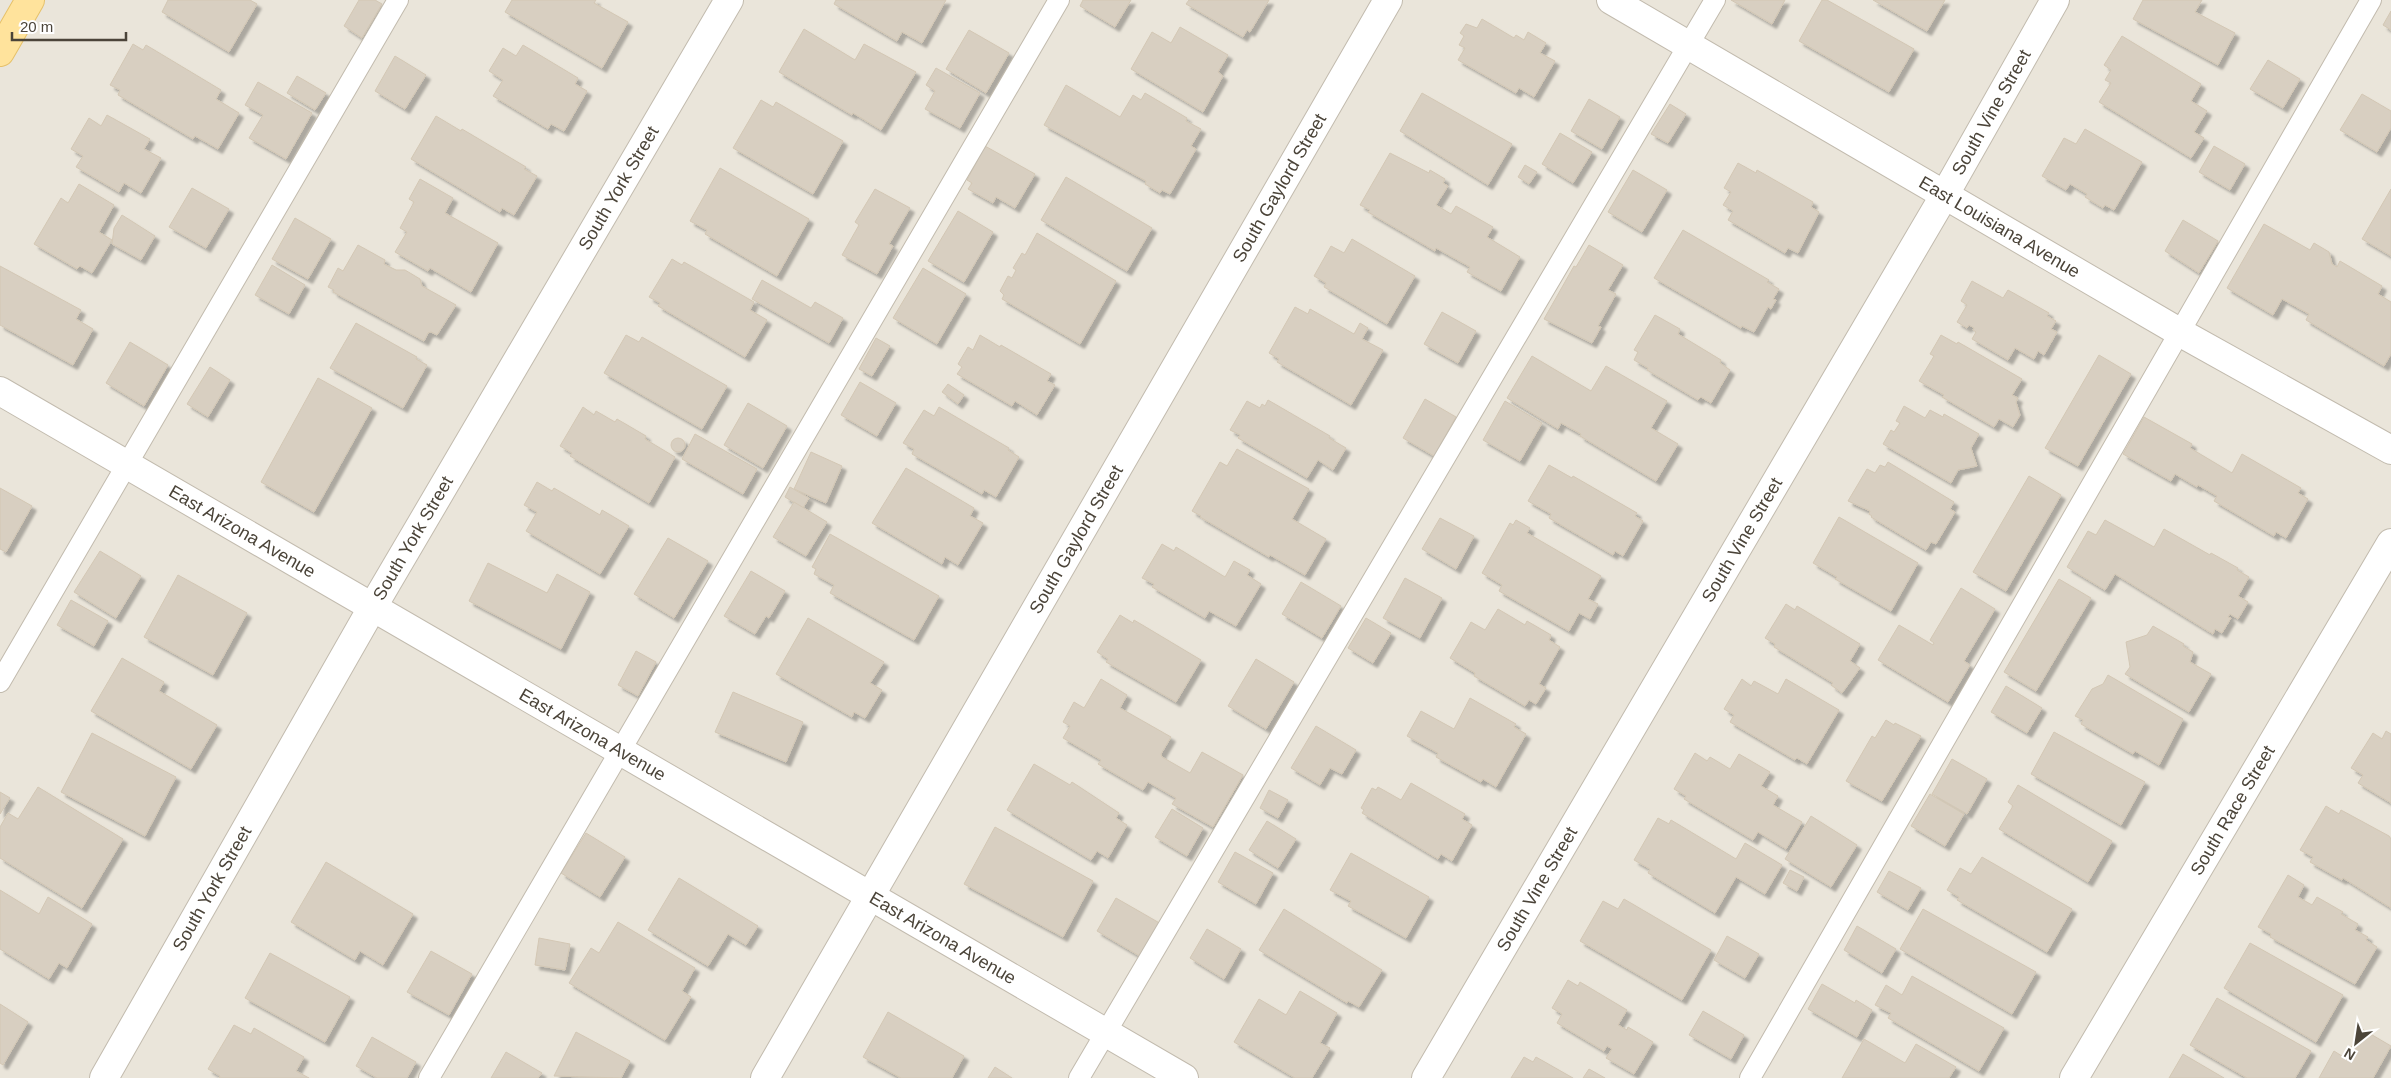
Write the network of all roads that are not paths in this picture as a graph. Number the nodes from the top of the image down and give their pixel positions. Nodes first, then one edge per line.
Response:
1 (30, 0) edge
2 (398, 0) edge
3 (729, 0) edge
4 (1059, 0) edge
5 (1388, 0) edge
6 (1611, 0) edge
7 (1715, 0) edge
8 (2054, 0) edge
9 (2371, 0) edge
10 (1689, 45) junction
11 (0, 52) edge
12 (1944, 196) junction
13 (2181, 333) junction
14 (0, 391) edge
15 (2391, 450) edge
16 (126, 465) junction
17 (2391, 543) edge
18 (372, 608) junction
19 (0, 682) edge
20 (619, 750) junction
21 (869, 895) junction
22 (1105, 1032) junction
23 (104, 1078) edge
24 (429, 1078) edge
25 (764, 1078) edge
26 (1079, 1078) edge
27 (1184, 1078) edge
28 (1426, 1078) edge
29 (1750, 1078) edge
30 (2074, 1078) edge

1 - 11 main road
2 - 16 lane
3 - 18 street, South York Street
4 - 20 lane
5 - 21 street, South Gaylord Street
6 - 10 street, East Louisiana Avenue
7 - 10 lane
8 - 12 street, South Vine Street
9 - 13 lane
10 - 12 street, East Louisiana Avenue
10 - 22 lane
12 - 13 street, East Louisiana Avenue
12 - 28 street, South Vine Street
13 - 15 street, East Louisiana Avenue
13 - 29 lane
14 - 16 street, East Arizona Avenue
16 - 18 street, East Arizona Avenue
16 - 19 lane
17 - 30 street, South Race Street
18 - 20 street, East Arizona Avenue
18 - 23 street, South York Street
20 - 21 street, East Arizona Avenue
20 - 24 lane
21 - 22 street, East Arizona Avenue
21 - 25 street, South Gaylord Street
22 - 26 lane
22 - 27 street, East Arizona Avenue

